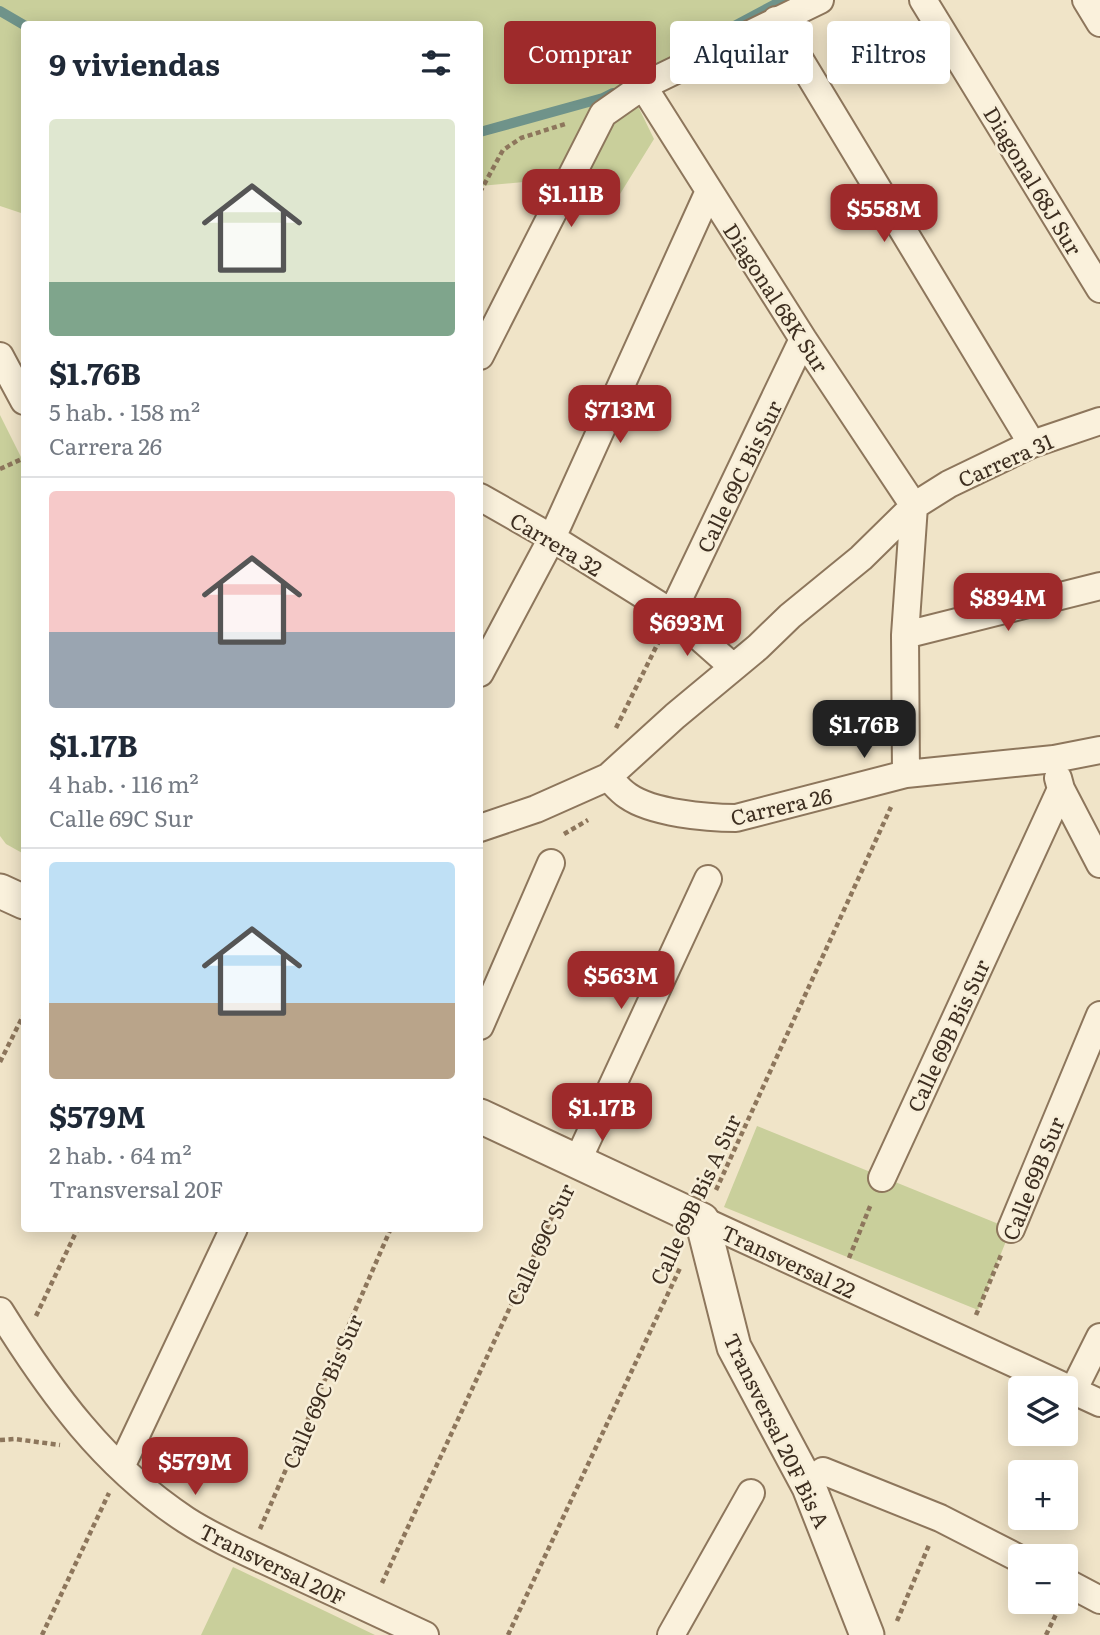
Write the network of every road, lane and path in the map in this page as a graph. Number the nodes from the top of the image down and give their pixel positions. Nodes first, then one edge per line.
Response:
1 (820, 0) edge
2 (923, 0) edge
3 (1086, 0) edge
4 (776, 20) junction
5 (1100, 23) edge
6 (643, 86) junction
7 (603, 114) junction
8 (483, 187) edge
9 (709, 191) junction
10 (1100, 289) edge
11 (803, 339) junction
12 (483, 350) edge
13 (0, 356) edge
14 (21, 395) edge
15 (1100, 421) edge
16 (1032, 444) junction
17 (21, 459) edge
18 (0, 469) edge
19 (483, 499) edge
20 (914, 506) junction
21 (552, 538) junction
22 (1100, 586) edge
23 (672, 613) junction
24 (905, 635) junction
25 (483, 667) edge
26 (733, 667) junction
27 (1100, 750) edge
28 (1054, 759) junction
29 (906, 774) junction
30 (598, 780) junction
31 (1061, 789) junction
32 (483, 827) edge
33 (551, 863) dead end
34 (1100, 864) edge
35 (708, 879) dead end
36 (0, 891) edge
37 (21, 901) edge
38 (1100, 1015) edge
39 (483, 1019) edge
40 (21, 1020) edge
41 (0, 1062) edge
42 (483, 1117) edge
43 (577, 1162) junction
44 (882, 1178) joint
45 (702, 1220) junction
46 (1011, 1230) joint
47 (76, 1232) edge
48 (232, 1232) edge
49 (389, 1232) edge
50 (838, 1283) junction
51 (0, 1311) edge
52 (1100, 1337) edge
53 (965, 1341) junction
54 (21, 1345) junction
55 (1041, 1376) edge
56 (1078, 1381) edge
57 (1078, 1393) edge
58 (1100, 1403) edge
59 (0, 1440) edge
60 (112, 1459) junction
61 (823, 1471) dead end
62 (751, 1493) dead end
63 (940, 1518) junction
64 (1008, 1553) edge
65 (250, 1554) junction
66 (1078, 1588) edge
67 (1100, 1600) edge
68 (370, 1610) junction
69 (1056, 1614) edge
70 (882, 1629) edge
71 (42, 1635) edge
72 (425, 1635) edge
73 (508, 1635) edge
74 (671, 1635) edge
75 (1046, 1635) edge

1 - 4 street
2 - 10 street, Diagonal 68J Sur
3 - 5 street
4 - 6 street
4 - 16 street
6 - 7 street
6 - 9 street, Diagonal 68K Sur
7 - 8 path
7 - 12 street
9 - 11 street, Diagonal 68K Sur
9 - 21 street
11 - 20 street, Diagonal 68K Sur
11 - 23 street, Calle 69C Bis Sur
13 - 14 street
15 - 16 street, Carrera 31
16 - 20 street, Carrera 31
17 - 18 path
19 - 21 street, Carrera 32
20 - 24 street
20 - 26 street, Carrera 31
21 - 23 street, Carrera 32
21 - 25 street
22 - 24 street
23 - 26 street, Carrera 32
24 - 29 street
26 - 30 street, Carrera 31
27 - 28 street, Carrera 26
28 - 29 street, Carrera 26
28 - 31 street
29 - 30 street, Carrera 26
29 - 45 path, Calle 69B Bis A Sur
30 - 32 street
31 - 34 street
31 - 44 street, Calle 69B Bis Sur
33 - 39 street
35 - 43 street, Calle 69C Sur
36 - 37 street
38 - 46 street, Calle 69B Sur
40 - 41 path
42 - 43 street, Transversal 22
43 - 45 street, Transversal 22
43 - 68 path, Calle 69C Sur
44 - 50 path
45 - 50 street, Transversal 22
45 - 70 street, Transversal 20F Bis A
45 - 73 path, Calle 69B Bis A Sur
46 - 53 path, Calle 69B Sur
47 - 54 path
48 - 60 street
49 - 65 path, Calle 69C Bis Sur
50 - 53 street, Transversal 22
51 - 54 street, Transversal 20F
52 - 56 street
53 - 55 street, Transversal 22
54 - 60 street, Transversal 20F
57 - 58 street, Transversal 22
59 - 60 path
60 - 65 street, Transversal 20F
60 - 71 path
61 - 63 street
62 - 74 street
63 - 64 street
63 - 70 path
65 - 68 street, Transversal 20F
66 - 67 street
68 - 72 street, Transversal 20F
69 - 75 path

